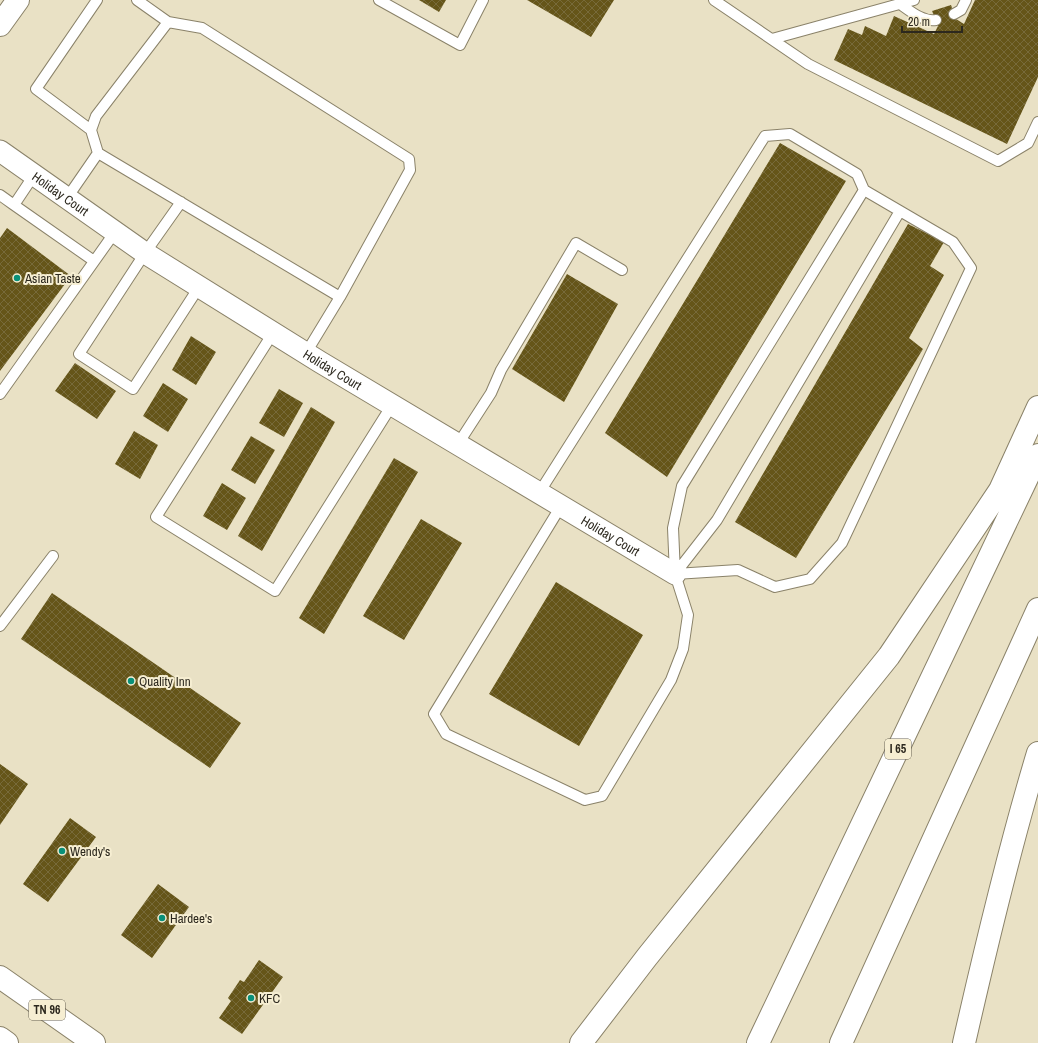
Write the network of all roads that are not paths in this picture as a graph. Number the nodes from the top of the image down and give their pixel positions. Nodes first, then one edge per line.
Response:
1 (18, 0) edge
2 (97, 0) edge
3 (137, 0) edge
4 (380, 0) edge
5 (483, 0) edge
6 (714, 0) edge
7 (914, 0) edge
8 (966, 0) edge
9 (900, 4) junction
10 (954, 14) dead end
11 (936, 20) dead end
12 (168, 22) junction
13 (0, 25) edge
14 (772, 39) junction
15 (1038, 122) edge
16 (91, 130) junction
17 (0, 151) edge
18 (98, 153) junction
19 (34, 175) junction
20 (864, 190) junction
21 (0, 195) edge
22 (67, 198) junction
23 (181, 202) junction
24 (14, 205) junction
25 (900, 211) junction
26 (115, 232) junction
27 (145, 253) junction
28 (94, 261) junction
29 (622, 270) dead end
30 (199, 287) junction
31 (340, 297) junction
32 (273, 333) junction
33 (306, 353) junction
34 (0, 394) edge
35 (392, 405) junction
36 (1038, 407) edge
37 (458, 444) junction
38 (1038, 455) edge
39 (539, 493) junction
40 (561, 506) junction
41 (53, 556) dead end
42 (675, 574) junction
43 (1038, 609) edge
44 (0, 626) edge
45 (1038, 754) edge
46 (0, 977) edge
47 (0, 1038) edge
48 (7, 1043) edge
49 (94, 1043) edge
50 (581, 1043) edge
51 (758, 1043) edge
52 (841, 1043) edge
53 (964, 1043) edge

1 - 13 main road
2 - 16 lane
3 - 12 lane
4 - 5 lane
6 - 14 lane
7 - 9 lane
8 - 10 lane
9 - 11 lane
9 - 14 lane
12 - 16 lane
12 - 31 lane
14 - 15 lane
16 - 18 lane
17 - 19 street, Holiday Court
18 - 22 lane
18 - 23 lane
19 - 22 street, Holiday Court
19 - 24 lane
20 - 25 lane
20 - 39 lane
20 - 42 lane
21 - 24 lane
22 - 26 street, Holiday Court
23 - 27 lane
23 - 31 lane
24 - 28 lane
25 - 42 lane
25 - 42 lane
26 - 27 street, Holiday Court
26 - 28 lane
27 - 30 street, Holiday Court
27 - 30 lane
28 - 34 lane
29 - 37 lane
30 - 32 street, Holiday Court
31 - 33 lane
32 - 33 street, Holiday Court
32 - 35 lane
33 - 35 street, Holiday Court
35 - 37 street, Holiday Court
36 - 50 main road
37 - 39 street, Holiday Court
38 - 51 main road, I 65
39 - 40 street, Holiday Court
40 - 42 street, Holiday Court
40 - 42 lane
41 - 44 lane
43 - 52 main road
45 - 53 main road
46 - 49 main road, TN 96
47 - 48 main road

